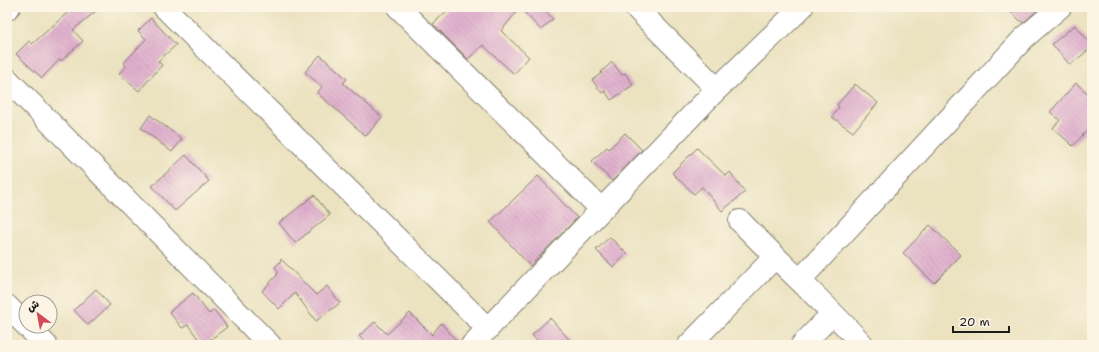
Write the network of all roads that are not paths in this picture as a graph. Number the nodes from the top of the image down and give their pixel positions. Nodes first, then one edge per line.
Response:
1 (9, 7) edge
2 (164, 7) edge
3 (398, 7) edge
4 (635, 7) edge
5 (802, 7) edge
6 (1060, 7) edge
7 (7, 9) edge
8 (7, 79) edge
9 (717, 89) junction
10 (602, 209) junction
11 (740, 221) dead end
12 (775, 257) junction
13 (800, 280) junction
14 (7, 306) edge
15 (832, 314) junction
16 (18, 316) edge
17 (488, 329) junction
18 (36, 334) edge
19 (46, 345) edge
20 (270, 345) edge
21 (472, 345) edge
22 (689, 345) edge
23 (802, 345) edge
24 (863, 345) edge

1 - 7 street
2 - 17 street
3 - 10 street
4 - 9 street
5 - 9 street
6 - 13 street
8 - 20 street
9 - 10 street
10 - 17 street
11 - 12 street
12 - 13 street
12 - 22 street
13 - 15 street
14 - 16 street
15 - 23 street
15 - 24 street
17 - 21 street
18 - 19 street

